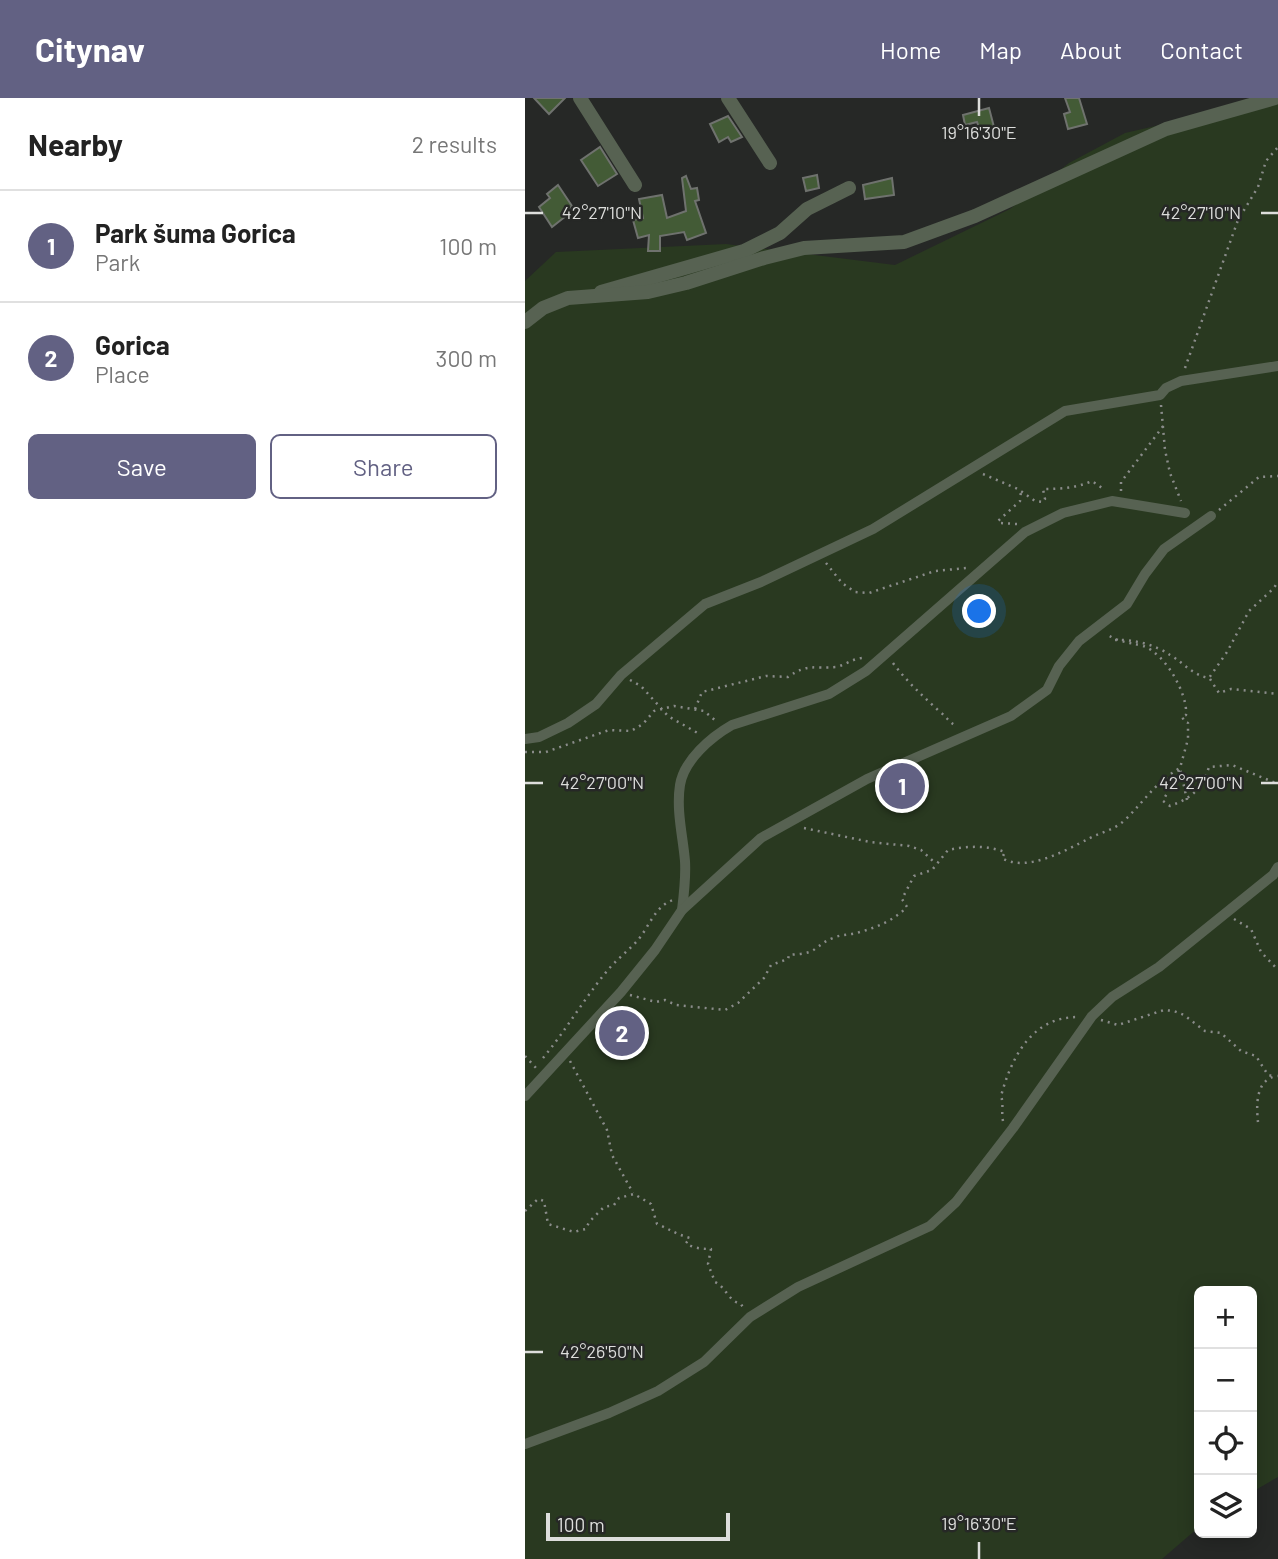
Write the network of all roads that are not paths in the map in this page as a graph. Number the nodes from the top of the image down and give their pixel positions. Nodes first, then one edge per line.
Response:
1 (580, 98) edge
2 (728, 98) edge
3 (1275, 98) edge
4 (770, 163) dead end
5 (635, 184) dead end
6 (849, 188) dead end
7 (597, 294) junction
8 (525, 322) edge
9 (1278, 366) edge
10 (1185, 513) road end
11 (1210, 516) road end
12 (525, 740) edge
13 (1278, 867) edge
14 (683, 905) junction
15 (525, 1096) edge
16 (525, 1444) edge

1 - 5 street
2 - 4 street
3 - 7 street
6 - 7 street
7 - 8 street
9 - 12 street
10 - 14 street
11 - 14 street
13 - 16 street
14 - 15 street

